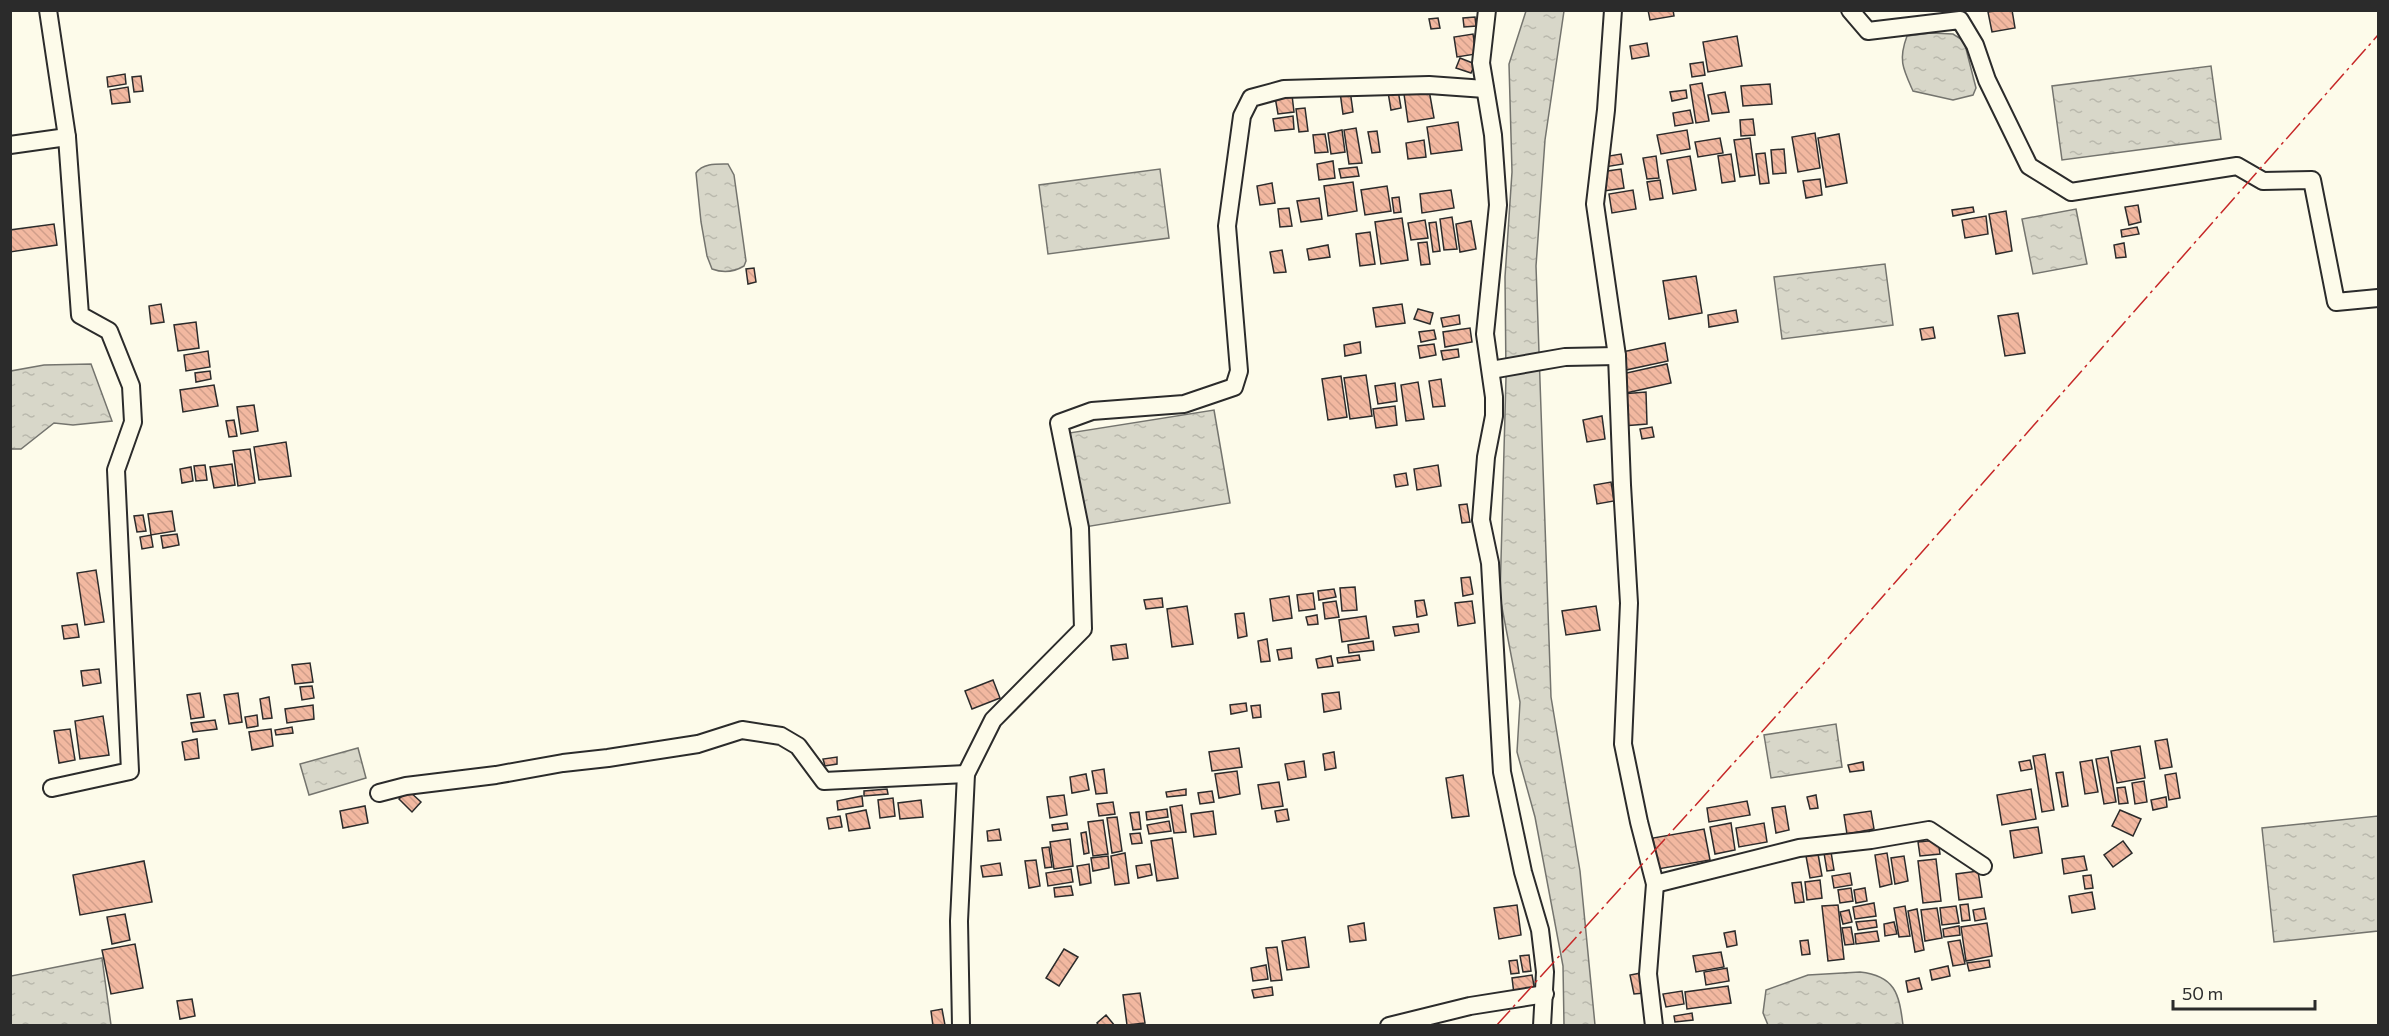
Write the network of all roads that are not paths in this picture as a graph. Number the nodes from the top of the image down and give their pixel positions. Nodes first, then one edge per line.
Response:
1 (48, 10) edge
2 (1487, 10) edge
3 (1613, 10) edge
4 (1850, 10) edge
5 (1485, 89) junction
6 (67, 137) junction
7 (10, 145) edge
8 (2379, 298) edge
9 (1617, 357) junction
10 (1494, 370) junction
11 (966, 774) junction
12 (52, 788) dead end
13 (379, 793) dead end
14 (1983, 866) dead end
15 (1655, 884) junction
16 (1545, 994) junction
17 (961, 1026) edge
18 (1389, 1026) edge
19 (1542, 1026) edge
20 (1654, 1026) edge

1 - 6 street
2 - 5 street
3 - 9 street
4 - 8 street
5 - 10 street
5 - 11 street
6 - 7 street
6 - 12 street
9 - 10 street
9 - 15 street
10 - 16 street
11 - 13 street
11 - 17 street
14 - 15 street
15 - 20 street
16 - 18 street
16 - 19 street

